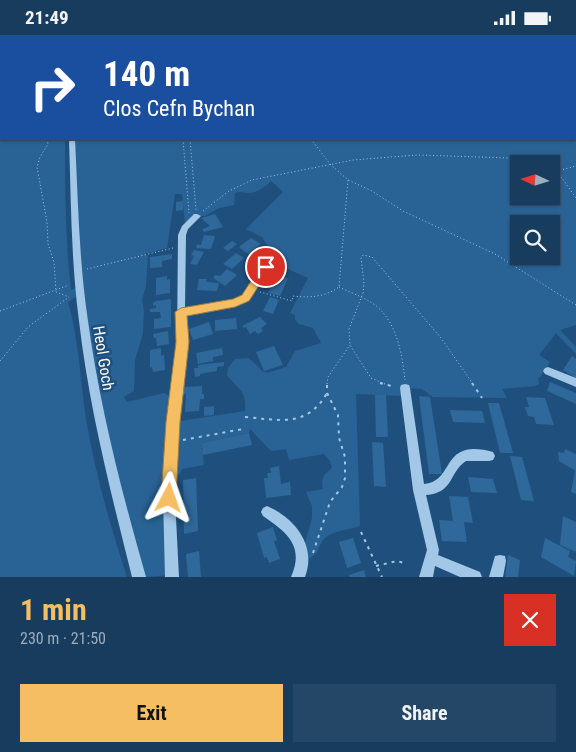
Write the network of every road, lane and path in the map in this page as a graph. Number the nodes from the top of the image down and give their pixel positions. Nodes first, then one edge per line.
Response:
1 (46, 140) edge
2 (72, 140) edge
3 (183, 140) edge
4 (190, 140) edge
5 (313, 140) edge
6 (510, 158) edge
7 (330, 164) junction
8 (576, 166) edge
9 (560, 170) edge
10 (560, 175) edge
11 (348, 180) junction
12 (576, 198) edge
13 (193, 220) junction
14 (181, 247) junction
15 (266, 267) dead end
16 (79, 281) junction
17 (339, 287) junction
18 (56, 290) junction
19 (252, 290) junction
20 (69, 297) junction
21 (362, 297) junction
22 (576, 305) edge
23 (0, 311) edge
24 (181, 312) junction
25 (350, 345) junction
26 (0, 361) edge
27 (548, 371) dead end
28 (576, 383) edge
29 (405, 388) junction
30 (327, 393) junction
31 (482, 398) dead end
32 (245, 417) dead end
33 (243, 429) dead end
34 (172, 442) junction
35 (488, 456) dead end
36 (419, 490) junction
37 (267, 512) dead end
38 (361, 532) dead end
39 (431, 558) junction
40 (500, 561) dead end
41 (404, 563) dead end
42 (376, 566) junction
43 (300, 574) edge
44 (140, 577) edge
45 (172, 577) edge
46 (382, 577) edge
47 (426, 577) edge
48 (475, 577) edge
49 (496, 577) edge

1 - 18 path
2 - 16 street, Heol Goch
3 - 13 path
4 - 13 path
5 - 7 path
6 - 7 path
7 - 11 path
7 - 13 path
8 - 9 path
10 - 12 path
11 - 17 path
11 - 22 path
13 - 14 street
14 - 16 path
14 - 24 street
15 - 19 street
16 - 18 path
16 - 20 path
16 - 44 street, Heol Goch
17 - 19 path
17 - 21 path
18 - 20 path
18 - 23 path
19 - 24 street
20 - 26 path
21 - 25 path
21 - 29 path
21 - 31 path
24 - 34 street
25 - 29 path
25 - 30 path
27 - 28 street
29 - 36 street
30 - 32 path
30 - 43 path
33 - 34 path
34 - 45 street
35 - 36 street
36 - 39 street
37 - 43 street
38 - 42 path
39 - 47 street
39 - 48 street
40 - 49 street
41 - 42 path
42 - 46 path

